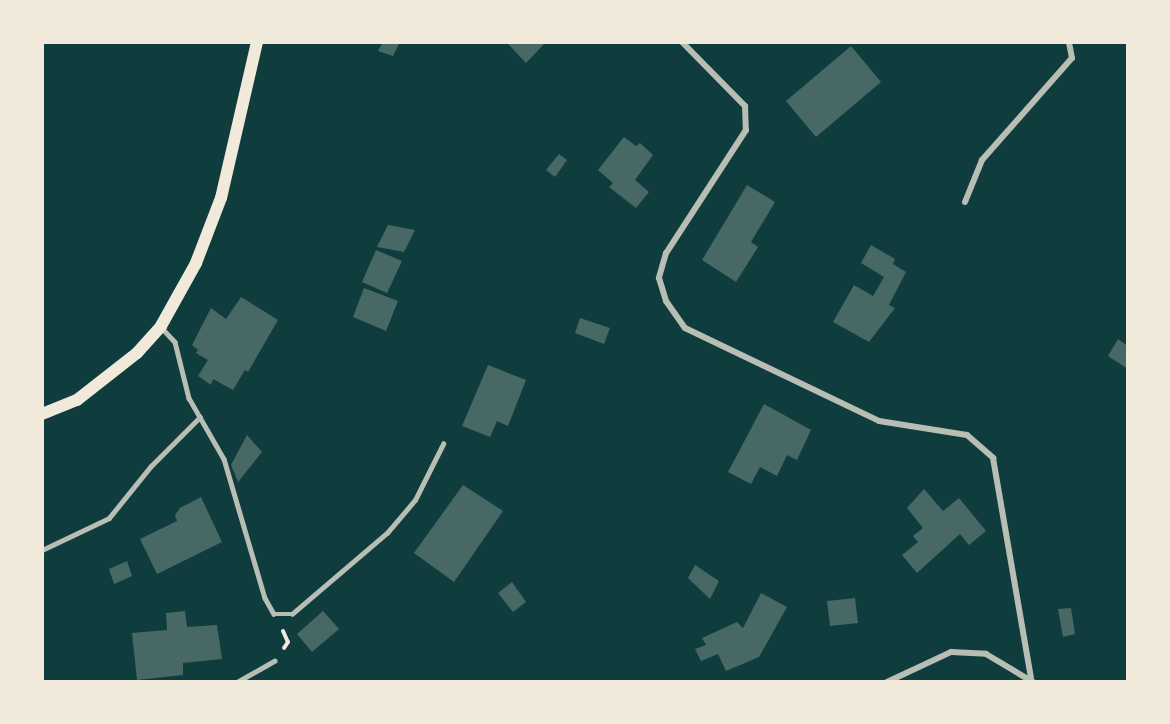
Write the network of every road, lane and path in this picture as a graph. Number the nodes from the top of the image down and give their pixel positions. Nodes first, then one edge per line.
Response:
1 (257, 42) edge
2 (682, 42) edge
3 (1069, 42) edge
4 (965, 202) dead end
5 (161, 326) junction
6 (42, 414) edge
7 (200, 417) junction
8 (443, 444) dead end
9 (42, 550) edge
10 (274, 614) junction
11 (274, 661) joint
12 (1032, 680) edge
13 (237, 682) edge
14 (887, 682) edge

1 - 5 main road
2 - 12 street
3 - 4 street
5 - 6 main road
5 - 7 lane
7 - 9 lane
7 - 10 lane
8 - 10 lane
10 - 11 path
11 - 13 lane
12 - 14 street

